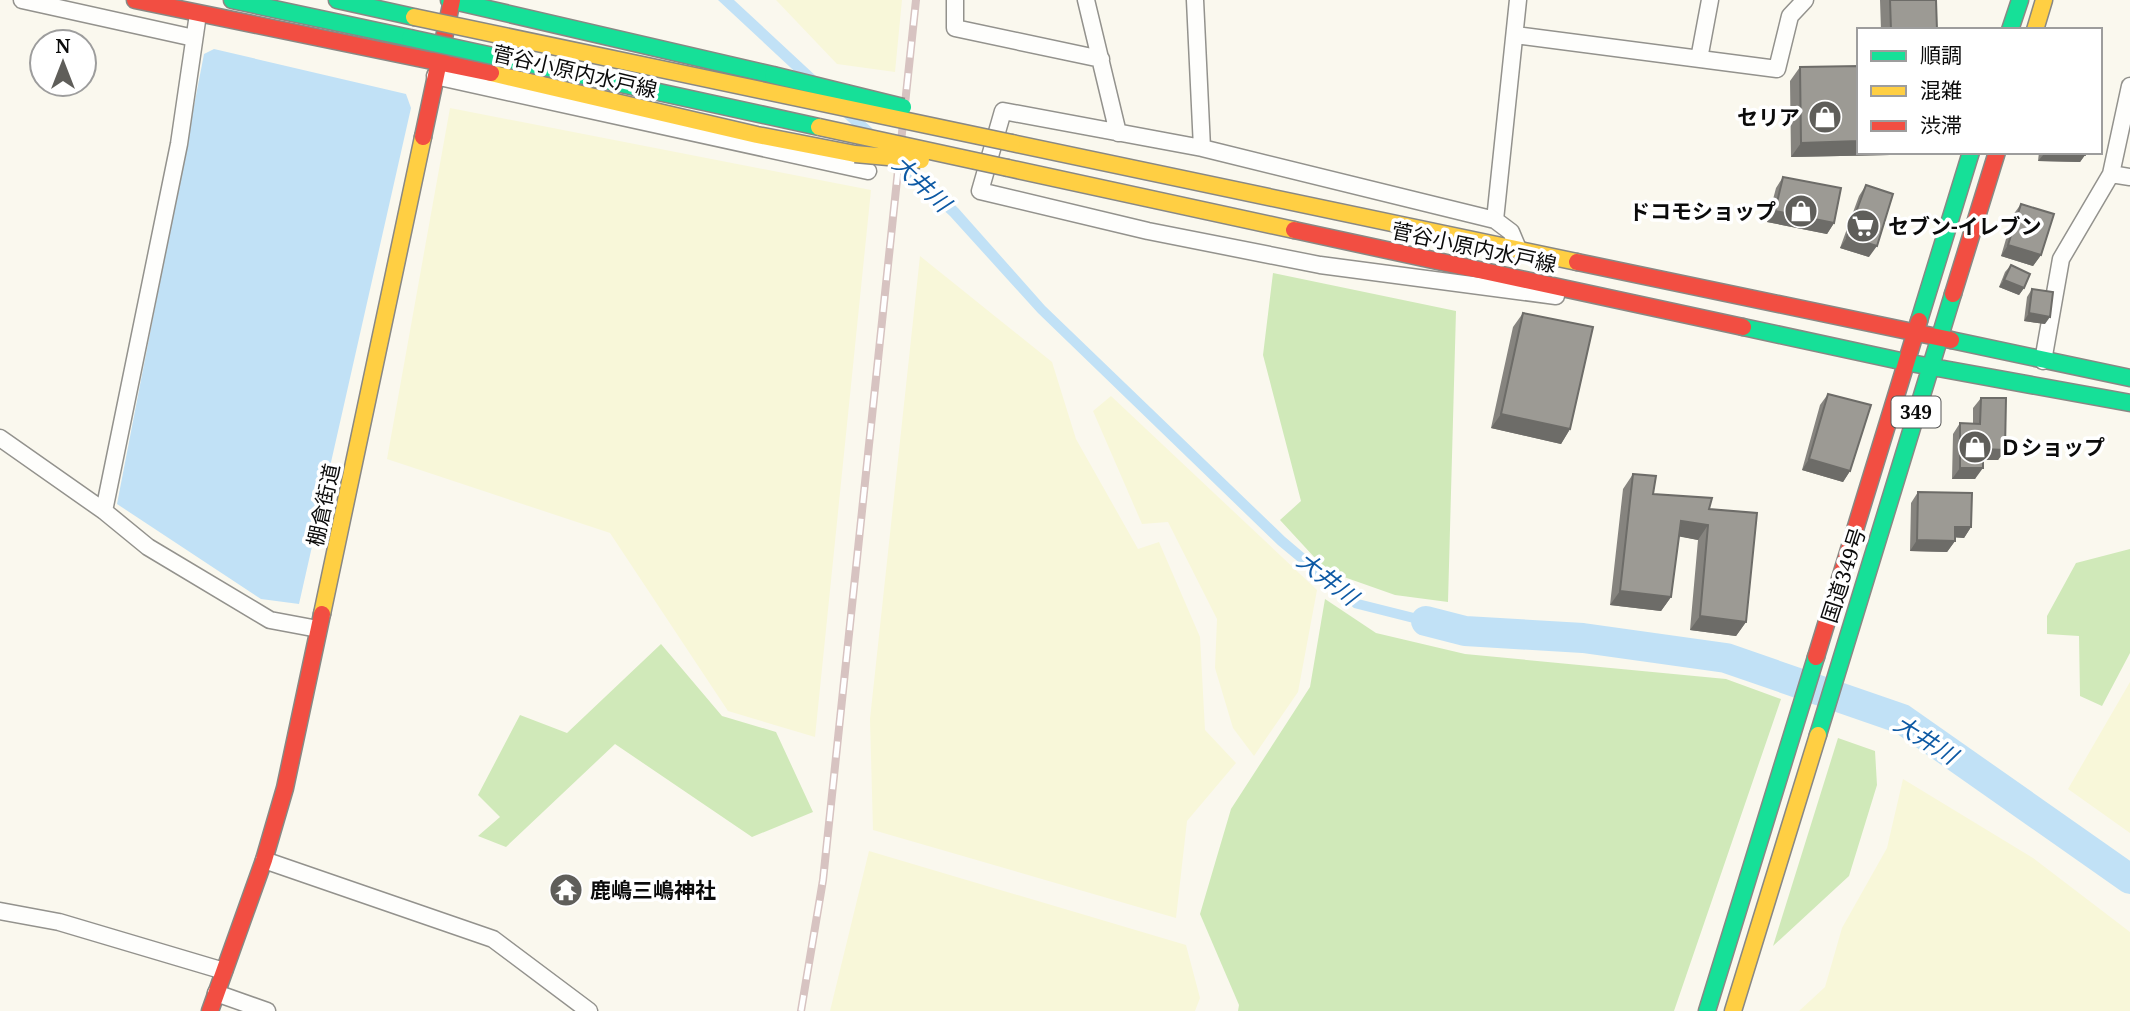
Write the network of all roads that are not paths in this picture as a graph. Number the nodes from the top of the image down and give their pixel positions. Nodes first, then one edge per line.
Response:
1 (22, 0) edge
2 (135, 0) edge
3 (232, 0) edge
4 (337, 0) edge
5 (451, 0) edge
6 (955, 0) edge
7 (1086, 0) edge
8 (1195, 0) edge
9 (1517, 0) edge
10 (1710, 0) edge
11 (1805, 0) edge
12 (2020, 0) edge
13 (2044, 0) edge
14 (198, 14) junction
15 (2011, 28) edge
16 (2036, 28) edge
17 (1515, 35) junction
18 (194, 38) junction
19 (1101, 58) junction
20 (1699, 58) junction
21 (437, 68) junction
22 (2130, 86) edge
23 (1118, 133) junction
24 (1012, 143) junction
25 (1202, 148) junction
26 (1970, 154) edge
27 (1996, 154) edge
28 (1008, 168) junction
29 (868, 172) dead end
30 (2111, 174) junction
31 (2130, 177) edge
32 (1495, 220) junction
33 (1519, 251) junction
34 (1594, 295) junction
35 (1913, 335) junction
36 (1938, 340) junction
37 (2043, 361) junction
38 (1905, 362) junction
39 (1930, 368) junction
40 (2130, 378) edge
41 (2130, 403) edge
42 (0, 438) edge
43 (104, 511) junction
44 (318, 629) junction
45 (264, 860) junction
46 (0, 911) edge
47 (224, 971) junction
48 (216, 993) junction
49 (1734, 1008) edge
50 (584, 1009) edge
51 (210, 1011) edge
52 (267, 1011) edge
53 (1707, 1011) edge
54 (1751, 1011) edge

1 - 18 street
2 - 14 main road, 菅谷小原内水戸線
3 - 28 main road, 菅谷小原内水戸線, bridge
4 - 24 main road, 菅谷小原内水戸線, bridge
5 - 21 main road, 棚倉街道
5 - 24 main road, 菅谷小原内水戸線, bridge
6 - 19 street
7 - 19 street
8 - 25 street
9 - 17 street
10 - 20 street
11 - 20 street
12 - 15 main road
13 - 16 main road
14 - 18 street
14 - 21 main road, 菅谷小原内水戸線
17 - 20 street
17 - 32 street
18 - 43 street
19 - 23 street
21 - 28 main road, 菅谷小原内水戸線, bridge
21 - 29 street
21 - 44 main road, 棚倉街道
22 - 30 street
23 - 25 street
23 - 34 street
24 - 33 main road, 菅谷小原内水戸線
25 - 32 street
26 - 35 main road, 国道349号 / 349
27 - 36 main road, 国道349号 / 349
28 - 34 main road, 菅谷小原内水戸線
30 - 31 street
30 - 37 street
32 - 33 street
33 - 35 main road, 菅谷小原内水戸線
34 - 38 main road, 菅谷小原内水戸線
35 - 36 main road, 菅谷小原内水戸線
35 - 38 main road, 国道349号 / 349
36 - 37 main road, 菅谷小原内水戸線
36 - 39 main road, 国道349号 / 349
37 - 40 main road, 菅谷小原内水戸線
38 - 39 main road, 菅谷小原内水戸線
38 - 53 main road, 国道349号 / 349
39 - 41 main road, 菅谷小原内水戸線
39 - 49 main road, 国道349号 / 349
42 - 43 street
43 - 44 street
44 - 45 main road, 棚倉街道
45 - 47 main road, 棚倉街道
45 - 50 street
46 - 47 street
47 - 48 main road, 棚倉街道
48 - 51 main road, 棚倉街道
48 - 52 street
49 - 54 street

